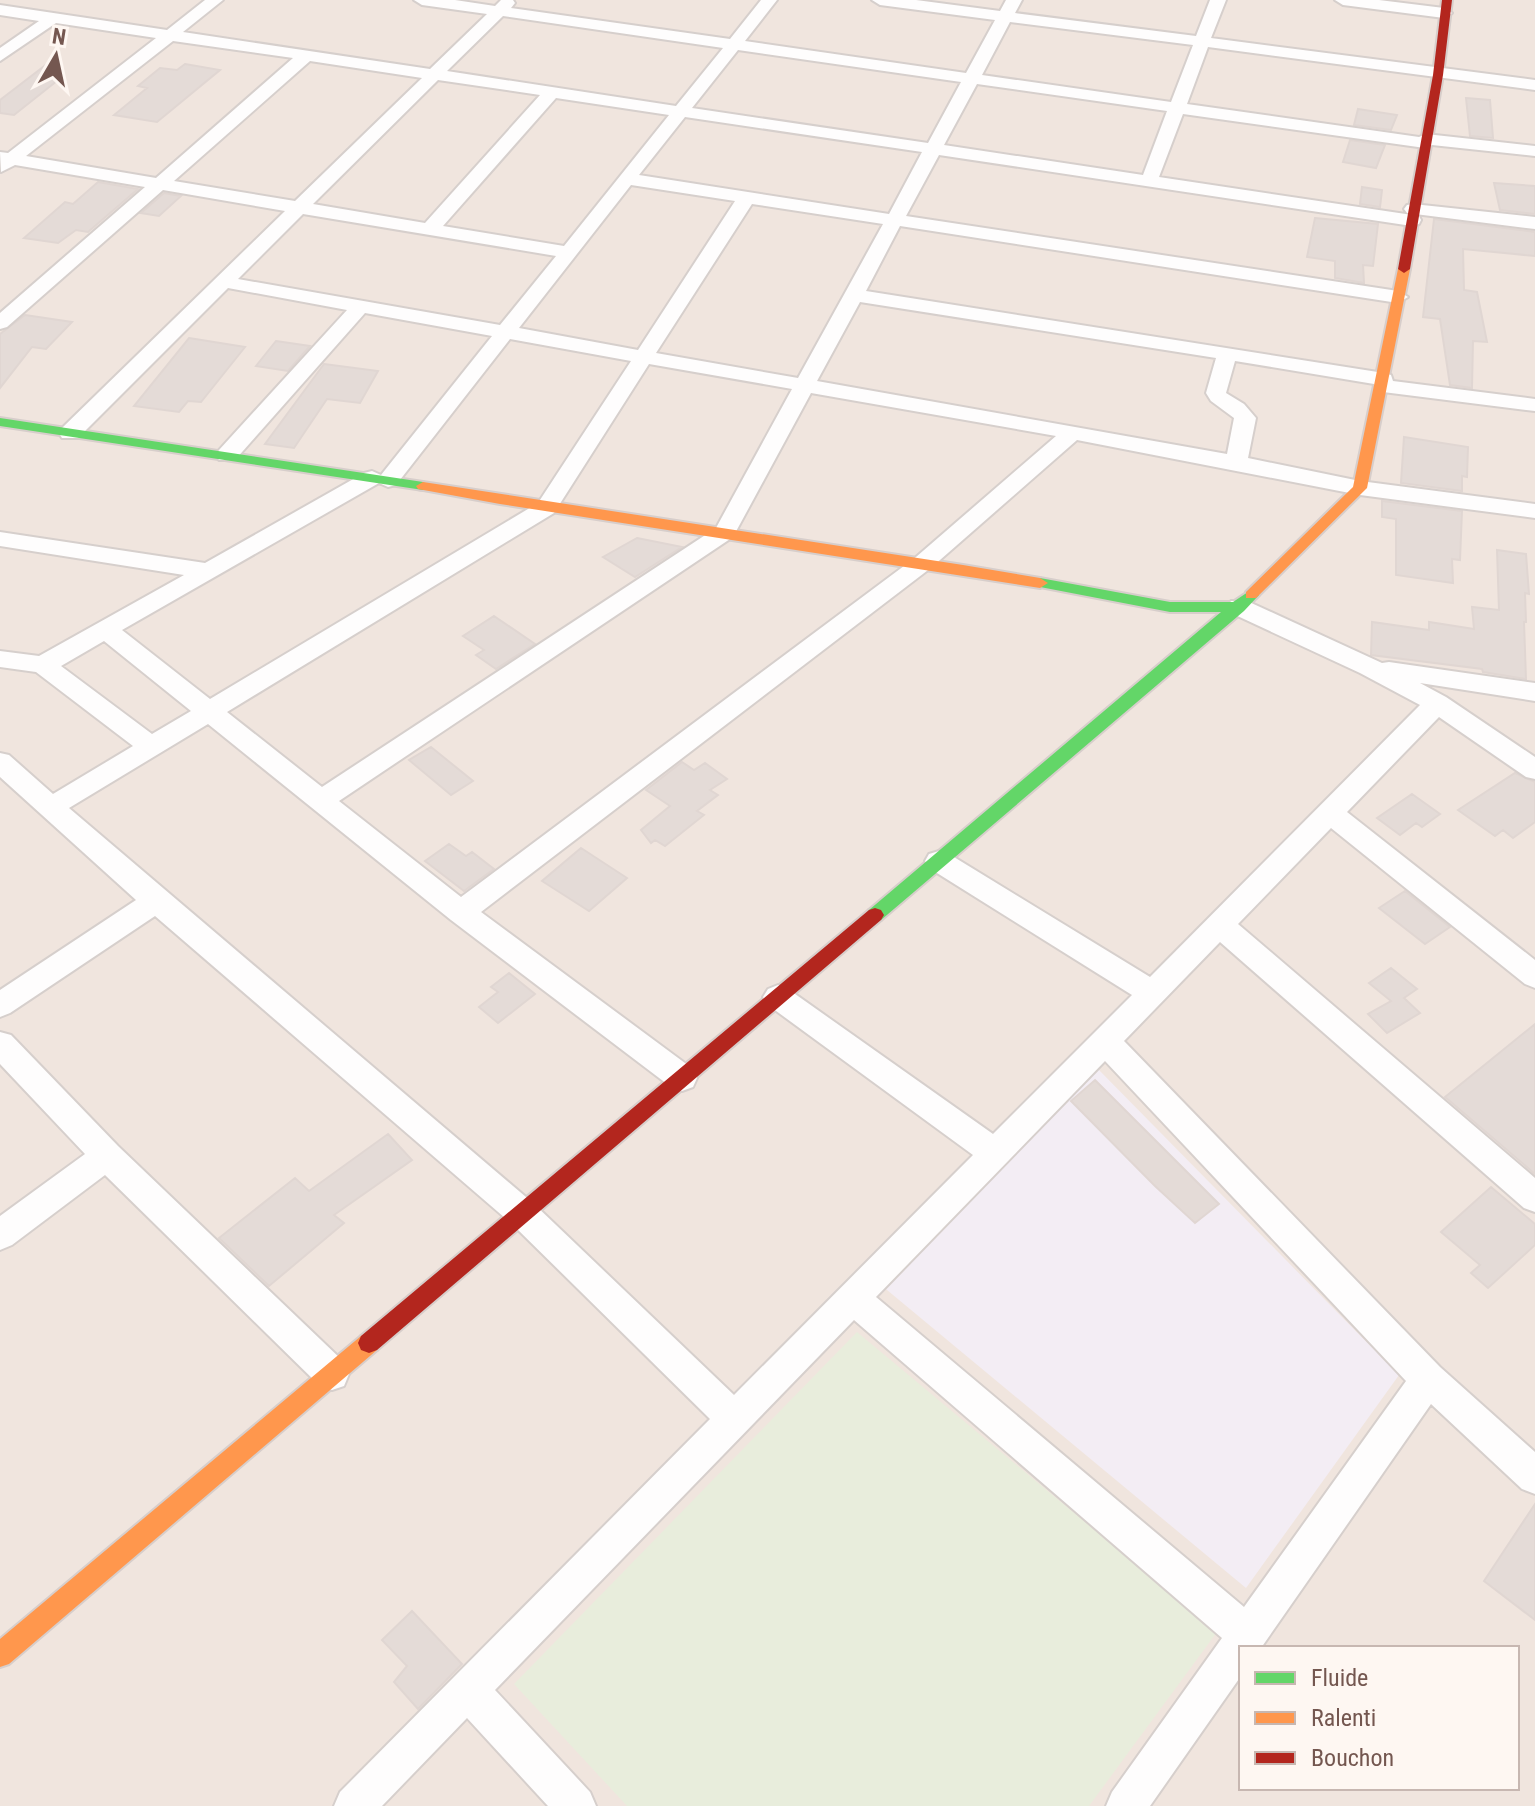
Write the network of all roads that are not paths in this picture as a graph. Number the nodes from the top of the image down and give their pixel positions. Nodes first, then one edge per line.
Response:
1 (215, 0) edge
2 (422, 0) edge
3 (769, 0) edge
4 (880, 0) edge
5 (1218, 0) edge
6 (1343, 0) edge
7 (505, 6) edge
8 (1446, 6) edge
9 (1009, 8) edge
10 (0, 10) edge
11 (53, 18) junction
12 (170, 35) junction
13 (1202, 43) junction
14 (734, 44) junction
15 (0, 56) edge
16 (306, 56) junction
17 (434, 75) junction
18 (1438, 75) junction
19 (972, 78) junction
20 (1535, 85) edge
21 (552, 92) junction
22 (1177, 107) junction
23 (681, 111) junction
24 (1426, 141) junction
25 (933, 149) junction
26 (1535, 151) edge
27 (4, 161) edge
28 (627, 179) junction
29 (1149, 181) junction
30 (159, 184) junction
31 (747, 197) junction
32 (299, 208) junction
33 (1412, 215) junction
34 (895, 220) junction
35 (1535, 223) edge
36 (429, 230) junction
37 (569, 253) junction
38 (224, 282) junction
39 (855, 295) junction
40 (1398, 297) junction
41 (361, 306) junction
42 (0, 323) edge
43 (506, 332) junction
44 (1227, 354) junction
45 (641, 356) junction
46 (1384, 382) junction
47 (805, 386) junction
48 (1535, 405) edge
49 (1, 423) edge
50 (70, 433) junction
51 (1073, 433) junction
52 (227, 455) junction
53 (1236, 462) junction
54 (380, 479) junction
55 (1360, 488) junction
56 (546, 508) junction
57 (1535, 511) edge
58 (725, 532) junction
59 (0, 539) edge
60 (924, 562) junction
61 (209, 571) junction
62 (1239, 607) junction
63 (106, 630) junction
64 (0, 659) edge
65 (43, 665) junction
66 (1369, 667) junction
67 (1535, 692) edge
68 (1437, 703) junction
69 (209, 712) junction
70 (151, 746) junction
71 (0, 762) edge
72 (1535, 770) edge
73 (320, 801) junction
74 (51, 807) junction
75 (1329, 812) junction
76 (939, 861) junction
77 (156, 901) junction
78 (461, 912) junction
79 (1219, 924) junction
80 (1535, 976) edge
81 (1152, 993) junction
82 (778, 997) junction
83 (0, 1005) edge
84 (1105, 1041) junction
85 (0, 1044) edge
86 (682, 1078) junction
87 (995, 1153) junction
88 (107, 1156) junction
89 (1535, 1198) edge
90 (522, 1213) junction
91 (0, 1235) edge
92 (853, 1298) junction
93 (332, 1374) junction
94 (1428, 1379) junction
95 (734, 1419) junction
96 (1535, 1476) edge
97 (1247, 1634) junction
98 (0, 1655) edge
99 (468, 1690) junction
100 (354, 1806) edge
101 (576, 1806) edge
102 (1126, 1806) edge

1 - 12 street
2 - 7 street
3 - 14 street
4 - 9 street
5 - 13 street
6 - 8 street
7 - 14 street
7 - 17 street
8 - 18 main road
9 - 13 street
9 - 19 street
10 - 11 street
11 - 12 street
11 - 15 street
12 - 16 street
12 - 27 street
13 - 18 street
13 - 22 street
14 - 19 street
14 - 23 street
16 - 17 street
16 - 30 street
17 - 21 street
17 - 32 street
18 - 20 street
18 - 24 main road
19 - 22 street
19 - 25 street
21 - 23 street
21 - 36 street
22 - 24 street
22 - 29 street
23 - 25 street
23 - 28 street
24 - 26 street
24 - 33 main road
25 - 29 street
25 - 34 street
27 - 30 street
28 - 31 street
28 - 37 street
29 - 33 street
30 - 32 street
30 - 42 street
31 - 34 street
31 - 45 street
32 - 36 street
32 - 38 street
33 - 35 street
33 - 40 main road
34 - 39 street
34 - 40 street
36 - 37 street
37 - 43 street
38 - 41 street
38 - 50 street
39 - 44 street
39 - 47 street
40 - 46 main road
41 - 43 street
41 - 52 street
43 - 45 street
43 - 54 street
44 - 46 street
44 - 53 street
45 - 47 street
45 - 56 street
46 - 48 street
46 - 55 main road
47 - 51 street
47 - 58 street
49 - 50 main road
50 - 52 main road
51 - 53 street
51 - 60 street
52 - 54 main road
53 - 55 street
54 - 56 main road
54 - 61 street
55 - 57 street
55 - 62 main road
56 - 58 main road
56 - 69 street
58 - 60 main road
58 - 73 street
59 - 61 street
60 - 62 main road
60 - 78 street
61 - 63 street
62 - 66 street
62 - 76 main road
63 - 65 street
63 - 69 street
64 - 65 street
65 - 70 street
66 - 67 street
66 - 68 street
68 - 72 street
68 - 75 street
69 - 70 street
69 - 73 street
70 - 74 street
71 - 74 street
73 - 78 street
74 - 77 street
75 - 79 street
75 - 80 street
76 - 81 street
76 - 82 main road
77 - 83 street
77 - 90 street
78 - 86 street
79 - 81 street
79 - 89 street
81 - 84 street
82 - 86 main road
82 - 87 street
84 - 87 street
84 - 94 street
85 - 88 street
86 - 90 main road
87 - 92 street
88 - 91 street
88 - 93 street
90 - 93 main road
90 - 95 street
92 - 95 street
92 - 97 street
93 - 98 main road
94 - 96 street
94 - 97 street
95 - 99 street
97 - 102 street
99 - 100 street
99 - 101 street

